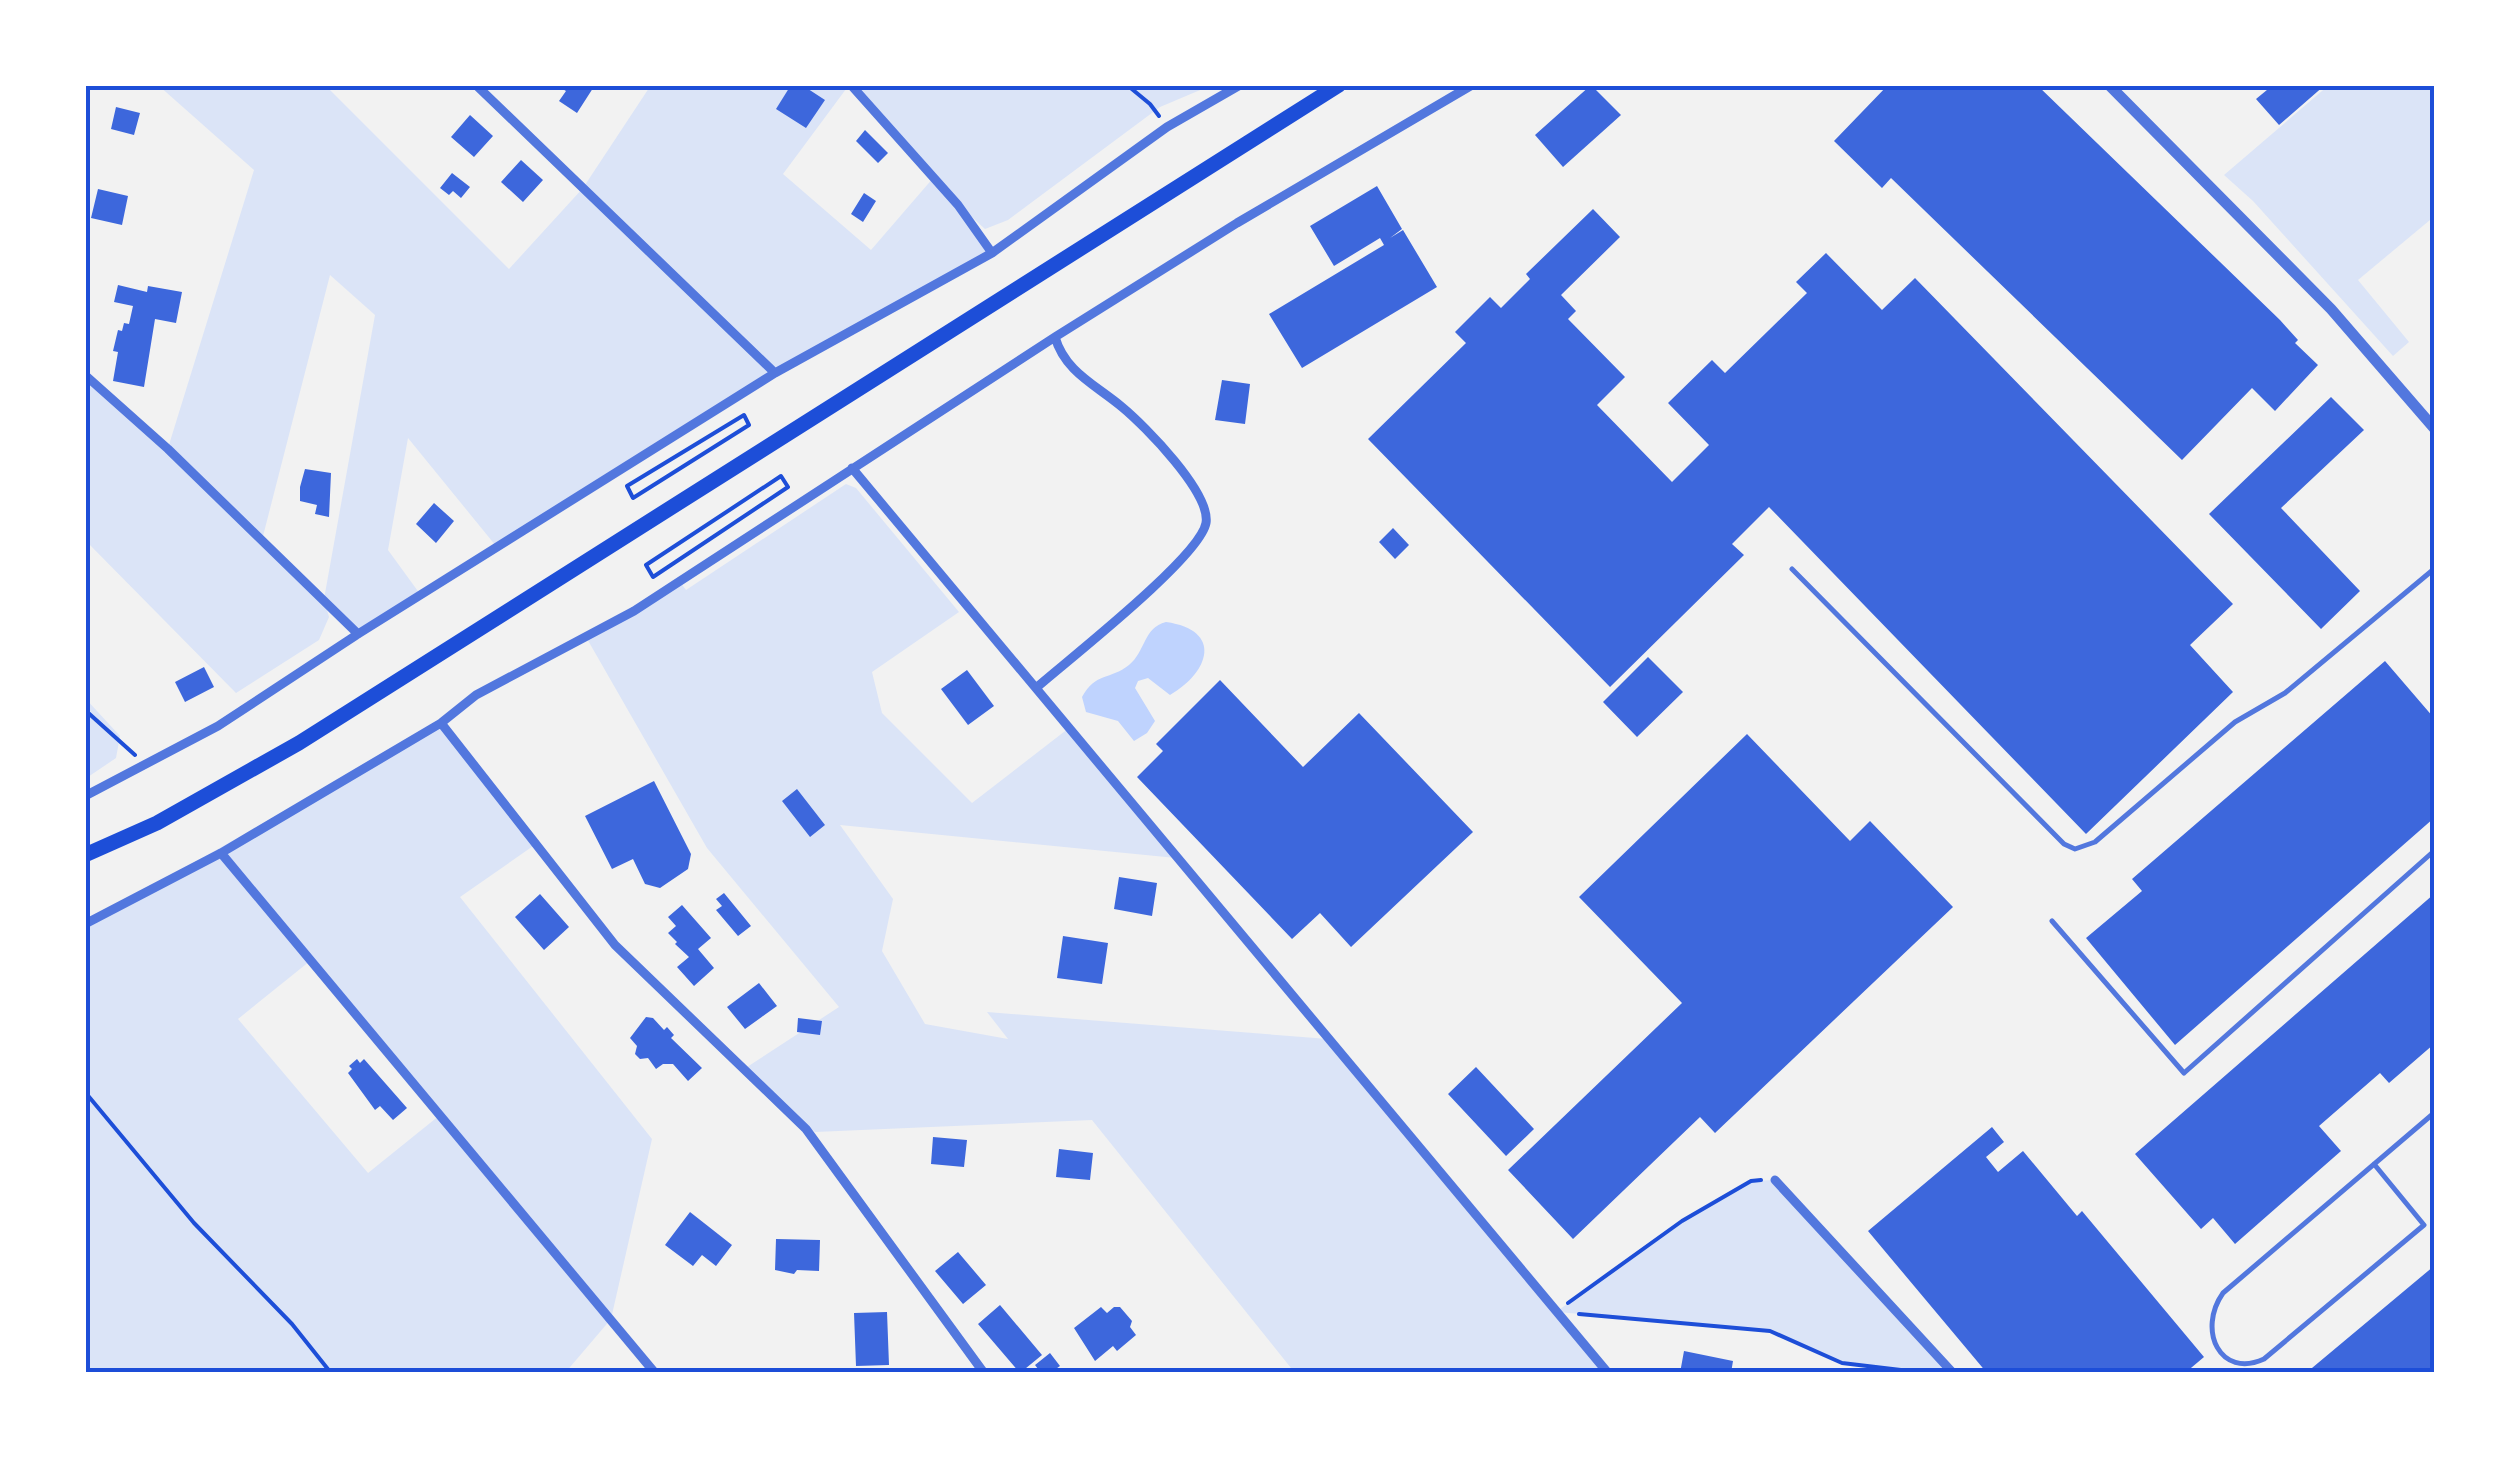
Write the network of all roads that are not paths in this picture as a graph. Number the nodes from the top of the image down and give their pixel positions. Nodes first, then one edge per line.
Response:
1 (476, 85) edge
2 (851, 85) edge
3 (1240, 85) edge
4 (1339, 85) edge
5 (1472, 85) edge
6 (2109, 85) edge
7 (992, 253) junction
8 (1055, 337) junction
9 (775, 373) junction
10 (85, 375) edge
11 (2434, 428) edge
12 (852, 468) junction
13 (1792, 569) dead end
14 (2434, 569) edge
15 (358, 634) junction
16 (1036, 688) junction
17 (441, 723) junction
18 (85, 796) edge
19 (2434, 851) edge
20 (221, 853) junction
21 (85, 856) edge
22 (2052, 921) dead end
23 (85, 924) edge
24 (2434, 1113) edge
25 (2374, 1164) junction
26 (1776, 1180) road end
27 (655, 1373) edge
28 (984, 1373) edge
29 (1608, 1373) edge
30 (1953, 1373) edge

1 - 9 street
2 - 7 street
3 - 7 street
4 - 21 highway
5 - 8 street
6 - 11 street
7 - 9 street
8 - 12 street
8 - 16 street
9 - 15 street
10 - 15 street
12 - 16 street
12 - 17 street
13 - 14 lane
15 - 18 street
16 - 29 street
17 - 20 street
17 - 28 street
19 - 22 lane
20 - 23 street
20 - 27 street
24 - 25 lane
25 - 25 lane
26 - 30 street

